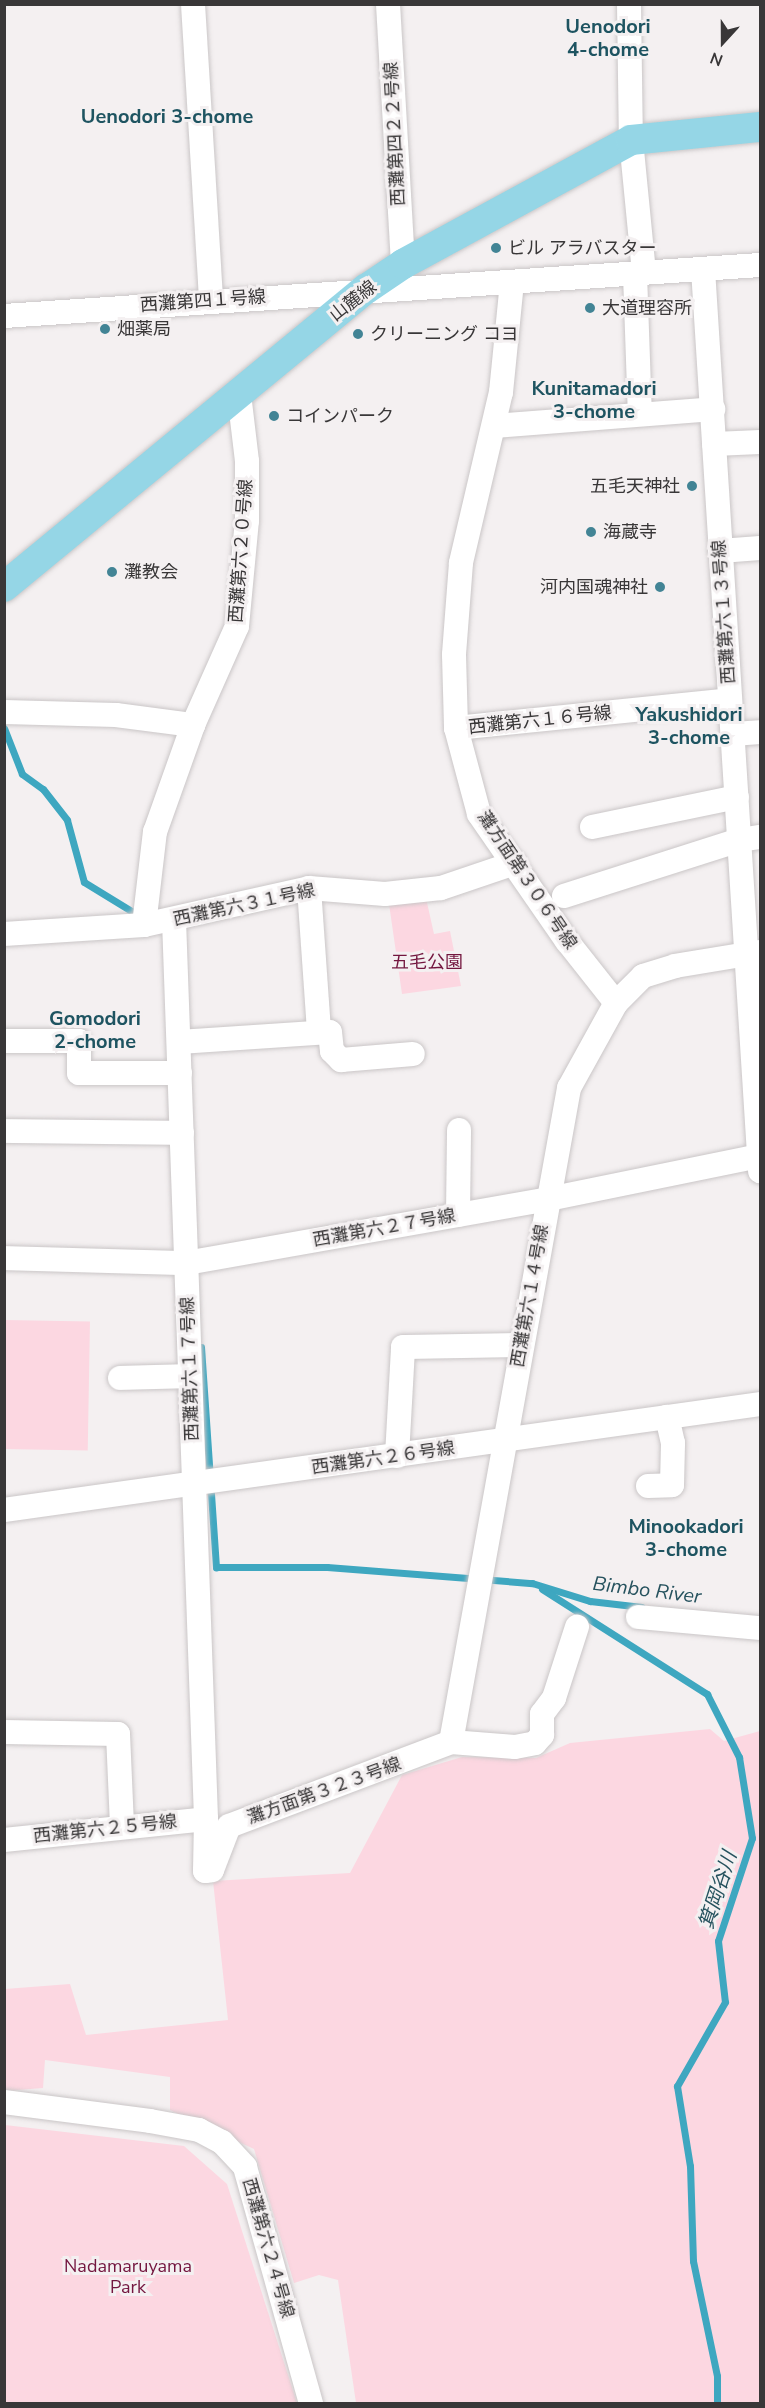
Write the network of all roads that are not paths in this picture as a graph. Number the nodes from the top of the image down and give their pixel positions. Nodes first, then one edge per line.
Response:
1 (193, 4) edge
2 (388, 4) edge
3 (629, 4) edge
4 (760, 127) edge
5 (631, 140) junction
6 (403, 264) junction
7 (760, 265) edge
8 (703, 269) junction
9 (639, 274) junction
10 (512, 282) junction
11 (366, 289) junction
12 (211, 301) junction
13 (4, 316) edge
14 (239, 394) junction
15 (713, 409) junction
16 (640, 414) junction
17 (494, 426) junction
18 (760, 442) edge
19 (714, 444) junction
20 (760, 548) edge
21 (720, 551) junction
22 (4, 587) edge
23 (730, 700) junction
24 (4, 712) edge
25 (193, 725) junction
26 (456, 728) junction
27 (760, 732) edge
28 (733, 734) junction
29 (737, 797) junction
30 (592, 827) dead end
31 (750, 839) edge
32 (515, 863) junction
33 (309, 888) junction
34 (564, 896) dead end
35 (174, 920) junction
36 (144, 925) junction
37 (4, 934) edge
38 (753, 953) edge
39 (616, 1003) junction
40 (319, 1032) junction
41 (4, 1041) edge
42 (179, 1042) junction
43 (413, 1054) dead end
44 (180, 1073) junction
45 (459, 1130) dead end
46 (4, 1131) edge
47 (182, 1133) junction
48 (760, 1156) edge
49 (760, 1171) edge
50 (548, 1199) junction
51 (458, 1215) junction
52 (4, 1258) edge
53 (186, 1263) junction
54 (522, 1345) junction
55 (190, 1376) junction
56 (120, 1378) dead end
57 (760, 1404) edge
58 (667, 1417) junction
59 (505, 1441) junction
60 (396, 1456) junction
61 (194, 1483) junction
62 (648, 1486) dead end
63 (4, 1510) edge
64 (638, 1617) dead end
65 (577, 1627) dead end
66 (760, 1628) edge
67 (4, 1732) edge
68 (451, 1742) junction
69 (206, 1819) junction
70 (122, 1826) junction
71 (4, 1840) edge
72 (4, 2102) edge
73 (311, 2403) edge

1 - 12 street
2 - 6 street, 西灘第四２２号線
3 - 5 street
4 - 5 main road, 山麓線
5 - 6 main road, 山麓線
5 - 9 street
6 - 11 main road, 山麓線
7 - 8 street, 西灘第四１号線
8 - 9 street, 西灘第四１号線
8 - 15 street, 西灘第六１３号線
9 - 10 street, 西灘第四１号線
9 - 16 street
10 - 11 street, 西灘第四１号線
10 - 17 street, 灘方面第３０６号線
11 - 12 street, 西灘第四１号線
11 - 14 main road, 山麓線
12 - 13 street, 西灘第四１号線
14 - 22 main road, 山麓線
14 - 25 street, 西灘第六２０号線
15 - 16 street
15 - 19 street, 西灘第六１３号線
16 - 17 street
17 - 26 street, 灘方面第３０６号線
18 - 19 street
19 - 21 street, 西灘第六１３号線
20 - 21 street
21 - 23 street, 西灘第六１３号線
23 - 26 street, 西灘第六１６号線
23 - 28 street, 西灘第六１３号線
24 - 25 street
25 - 36 street, 西灘第六２０号線
26 - 32 street, 灘方面第３０６号線
27 - 28 street
28 - 29 street, 西灘第六１３号線
29 - 30 street
29 - 31 street, 西灘第六１３号線
31 - 34 street
31 - 38 street, 西灘第六１３号線
32 - 33 street, 西灘第六３１号線
32 - 39 street, 灘方面第３０６号線
33 - 35 street, 西灘第六３１号線
33 - 40 street
35 - 36 street, 西灘第六３１号線
35 - 42 street, 西灘第六１７号線
36 - 37 street, 西灘第六３１号線
38 - 39 street, 西灘第六１４号線
38 - 48 street, 西灘第六１３号線
39 - 50 street, 西灘第六１４号線
40 - 42 street
40 - 43 street
41 - 44 street
42 - 44 street, 西灘第六１７号線
44 - 47 street, 西灘第六１７号線
45 - 51 street
46 - 47 street
47 - 53 street, 西灘第六１７号線
48 - 49 street, 西灘第六１３号線
48 - 50 street, 西灘第六２７号線
50 - 51 street, 西灘第六２７号線
50 - 54 street, 西灘第六１４号線
51 - 53 street, 西灘第六２７号線
52 - 53 street, 西灘第六２７号線
53 - 55 street, 西灘第六１７号線
54 - 59 street, 西灘第六１４号線
54 - 60 street
55 - 56 street
55 - 61 street, 西灘第六１７号線
57 - 58 street, 西灘第六２６号線
58 - 59 street, 西灘第六２６号線
58 - 62 street
59 - 60 street, 西灘第六２６号線
59 - 68 street, 西灘第六１４号線
60 - 61 street, 西灘第六２６号線
61 - 63 street, 西灘第六２６号線
61 - 69 street, 西灘第六１７号線
64 - 66 street
65 - 68 street
67 - 70 street
68 - 69 street, 灘方面第３２３号線
69 - 70 street, 西灘第六２５号線
70 - 71 street, 西灘第六２５号線
72 - 73 street, 西灘第六２４号線

